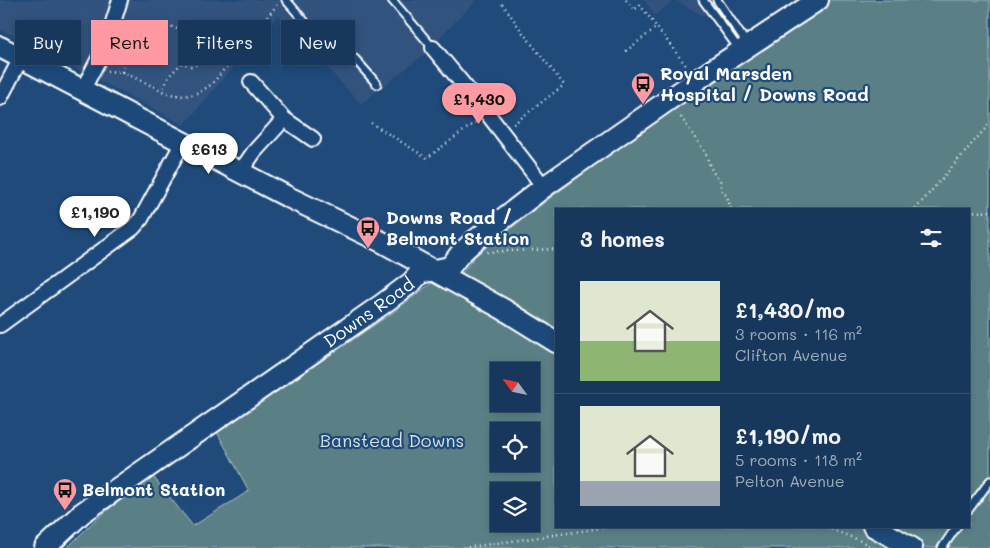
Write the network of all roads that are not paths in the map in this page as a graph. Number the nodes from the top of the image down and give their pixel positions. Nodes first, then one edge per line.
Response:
1 (120, 0) edge
2 (286, 0) edge
3 (392, 0) edge
4 (702, 0) edge
5 (717, 0) edge
6 (818, 0) edge
7 (742, 46) junction
8 (0, 47) edge
9 (433, 48) joint
10 (15, 55) edge
11 (17, 65) edge
12 (34, 65) edge
13 (251, 82) dead end
14 (377, 84) dead end
15 (82, 91) junction
16 (0, 98) edge
17 (284, 119) junction
18 (312, 139) dead end
19 (183, 142) junction
20 (240, 172) junction
21 (544, 187) junction
22 (434, 271) junction
23 (0, 324) edge
24 (555, 341) edge
25 (990, 481) edge
26 (970, 508) edge
27 (877, 528) edge
28 (956, 528) edge
29 (45, 548) edge
30 (912, 548) edge
31 (942, 548) edge

1 - 15 street
2 - 14 lane
3 - 9 lane
4 - 7 lane
5 - 7 lane
6 - 7 street, Downs Road
7 - 21 street, Downs Road
8 - 10 street
9 - 21 street
11 - 16 street
12 - 15 street
13 - 17 street
15 - 19 street
17 - 18 street
17 - 20 street
19 - 20 street
19 - 23 street
20 - 22 street
21 - 22 street, Downs Road
22 - 24 street
22 - 29 street, Downs Road
25 - 26 lane
27 - 30 street
28 - 31 lane

